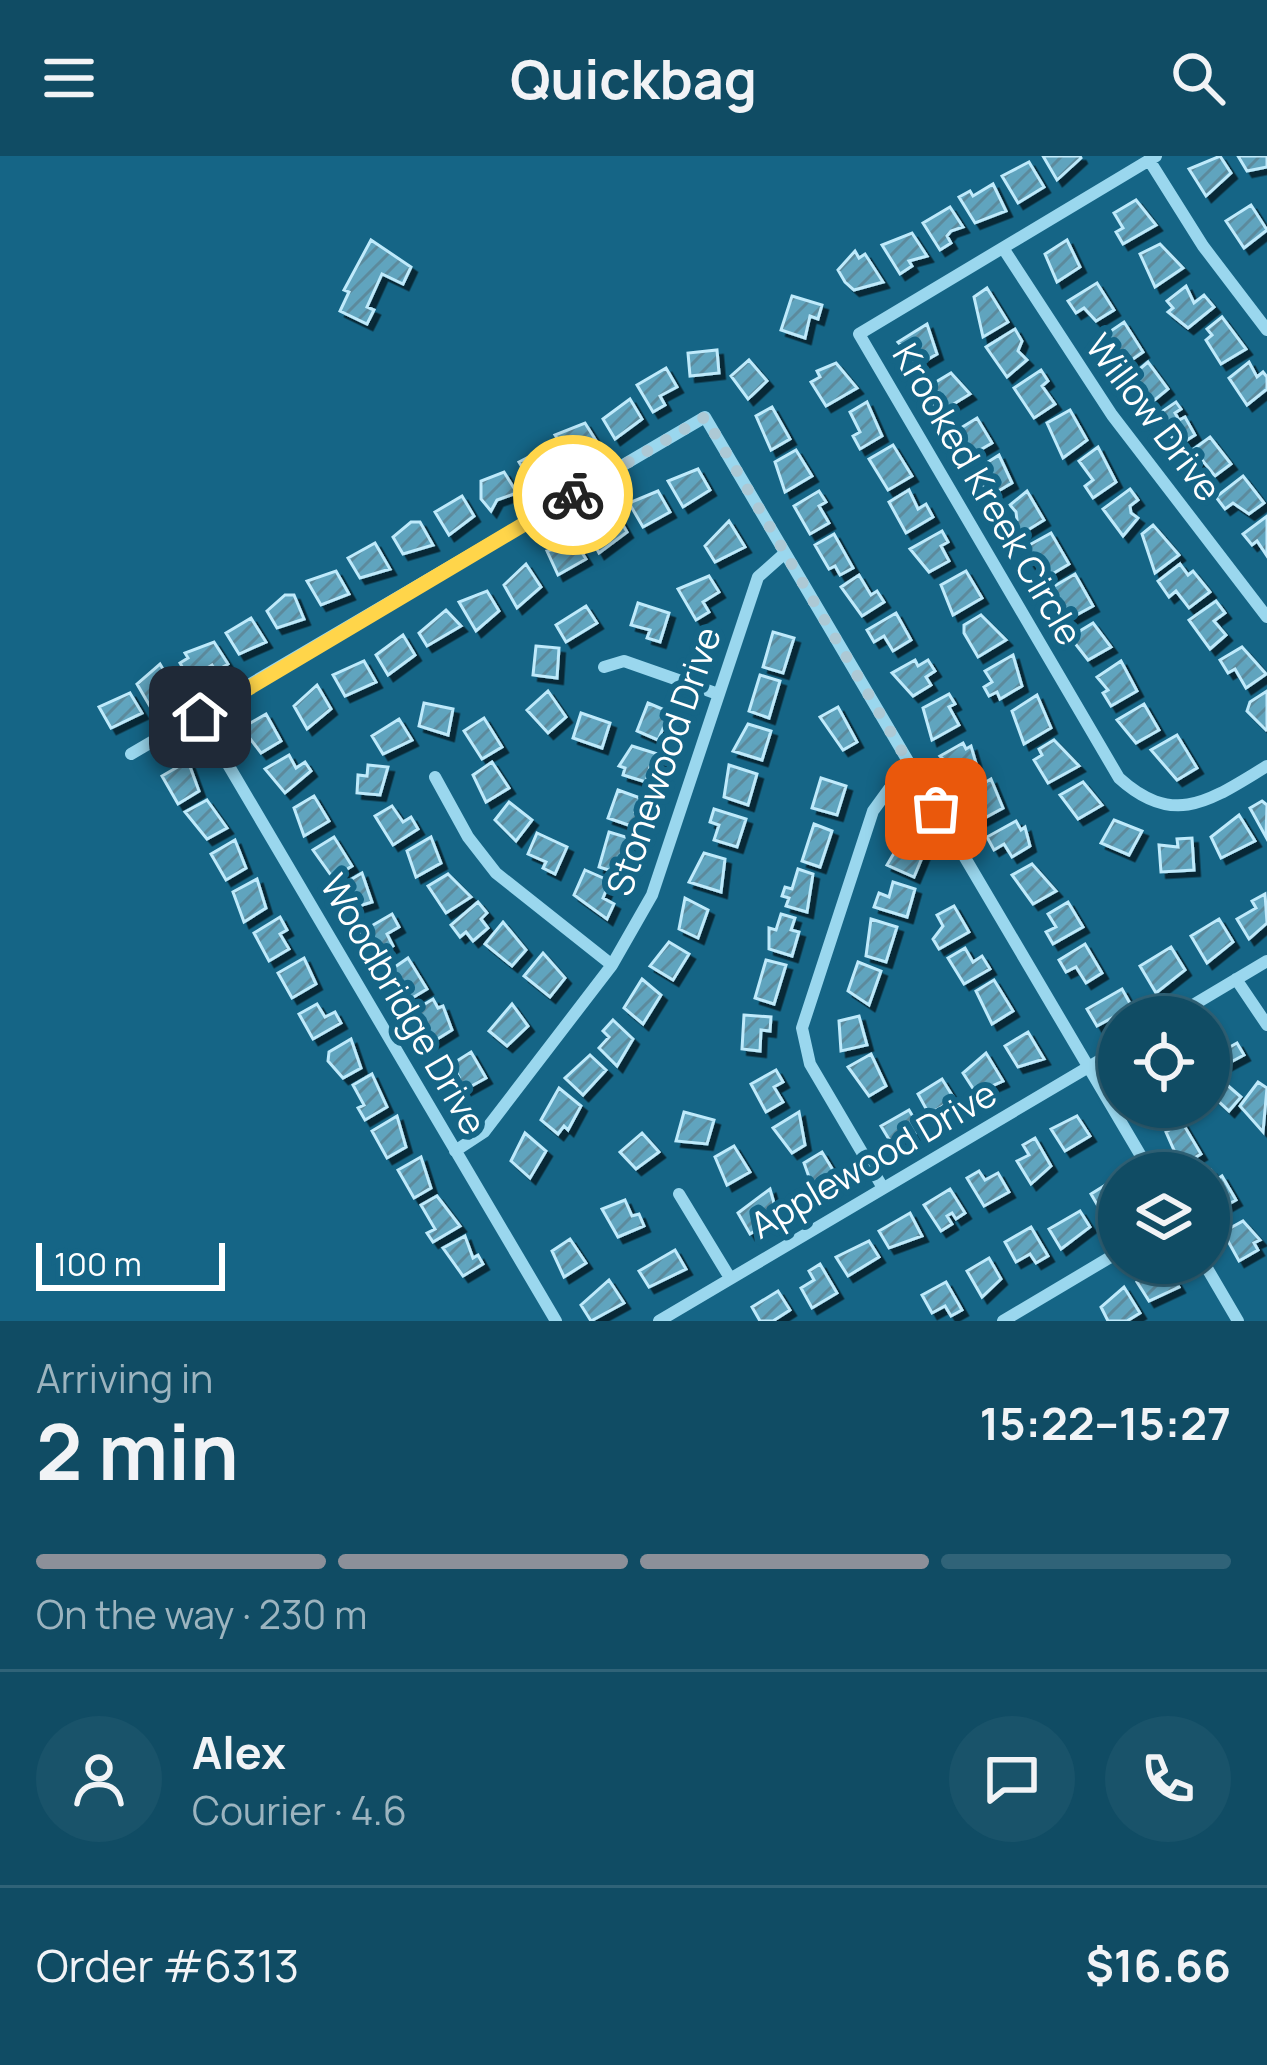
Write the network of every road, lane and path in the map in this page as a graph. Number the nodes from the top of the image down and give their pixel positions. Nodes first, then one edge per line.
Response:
1 (1153, 158) edge
2 (1003, 248) junction
3 (1267, 330) edge
4 (785, 553) junction
5 (1267, 617) edge
6 (604, 667) dead end
7 (718, 694) junction
8 (200, 717) junction
9 (130, 754) dead end
10 (1267, 766) edge
11 (914, 772) junction
12 (435, 777) dead end
13 (1267, 961) edge
14 (612, 965) junction
15 (1236, 979) junction
16 (1208, 996) edge
17 (1267, 1025) edge
18 (1098, 1062) edge
19 (1089, 1068) junction
20 (455, 1151) junction
21 (1138, 1152) edge
22 (883, 1188) junction
23 (680, 1194) dead end
24 (1098, 1264) edge
25 (730, 1278) junction
26 (1216, 1284) edge
27 (556, 1321) edge
28 (658, 1321) edge
29 (1003, 1321) edge
30 (1238, 1321) edge

1 - 2 street, Krooked Kreek Circle
1 - 3 street
2 - 5 street, Willow Drive
2 - 10 street, Krooked Kreek Circle
4 - 7 street, Stonewood Drive
4 - 8 street
4 - 11 street
6 - 7 street
7 - 14 street, Stonewood Drive
8 - 9 street
8 - 20 street, Woodbridge Drive
11 - 19 street
11 - 22 street
12 - 14 street
13 - 15 street
14 - 20 street, Stonewood Drive
15 - 16 street
15 - 17 street
18 - 19 street, Applewood Drive
19 - 21 street
19 - 22 street, Applewood Drive
20 - 27 street, Woodbridge Drive
22 - 25 street, Applewood Drive
23 - 25 street
24 - 29 street
25 - 28 street, Applewood Drive
26 - 30 street

